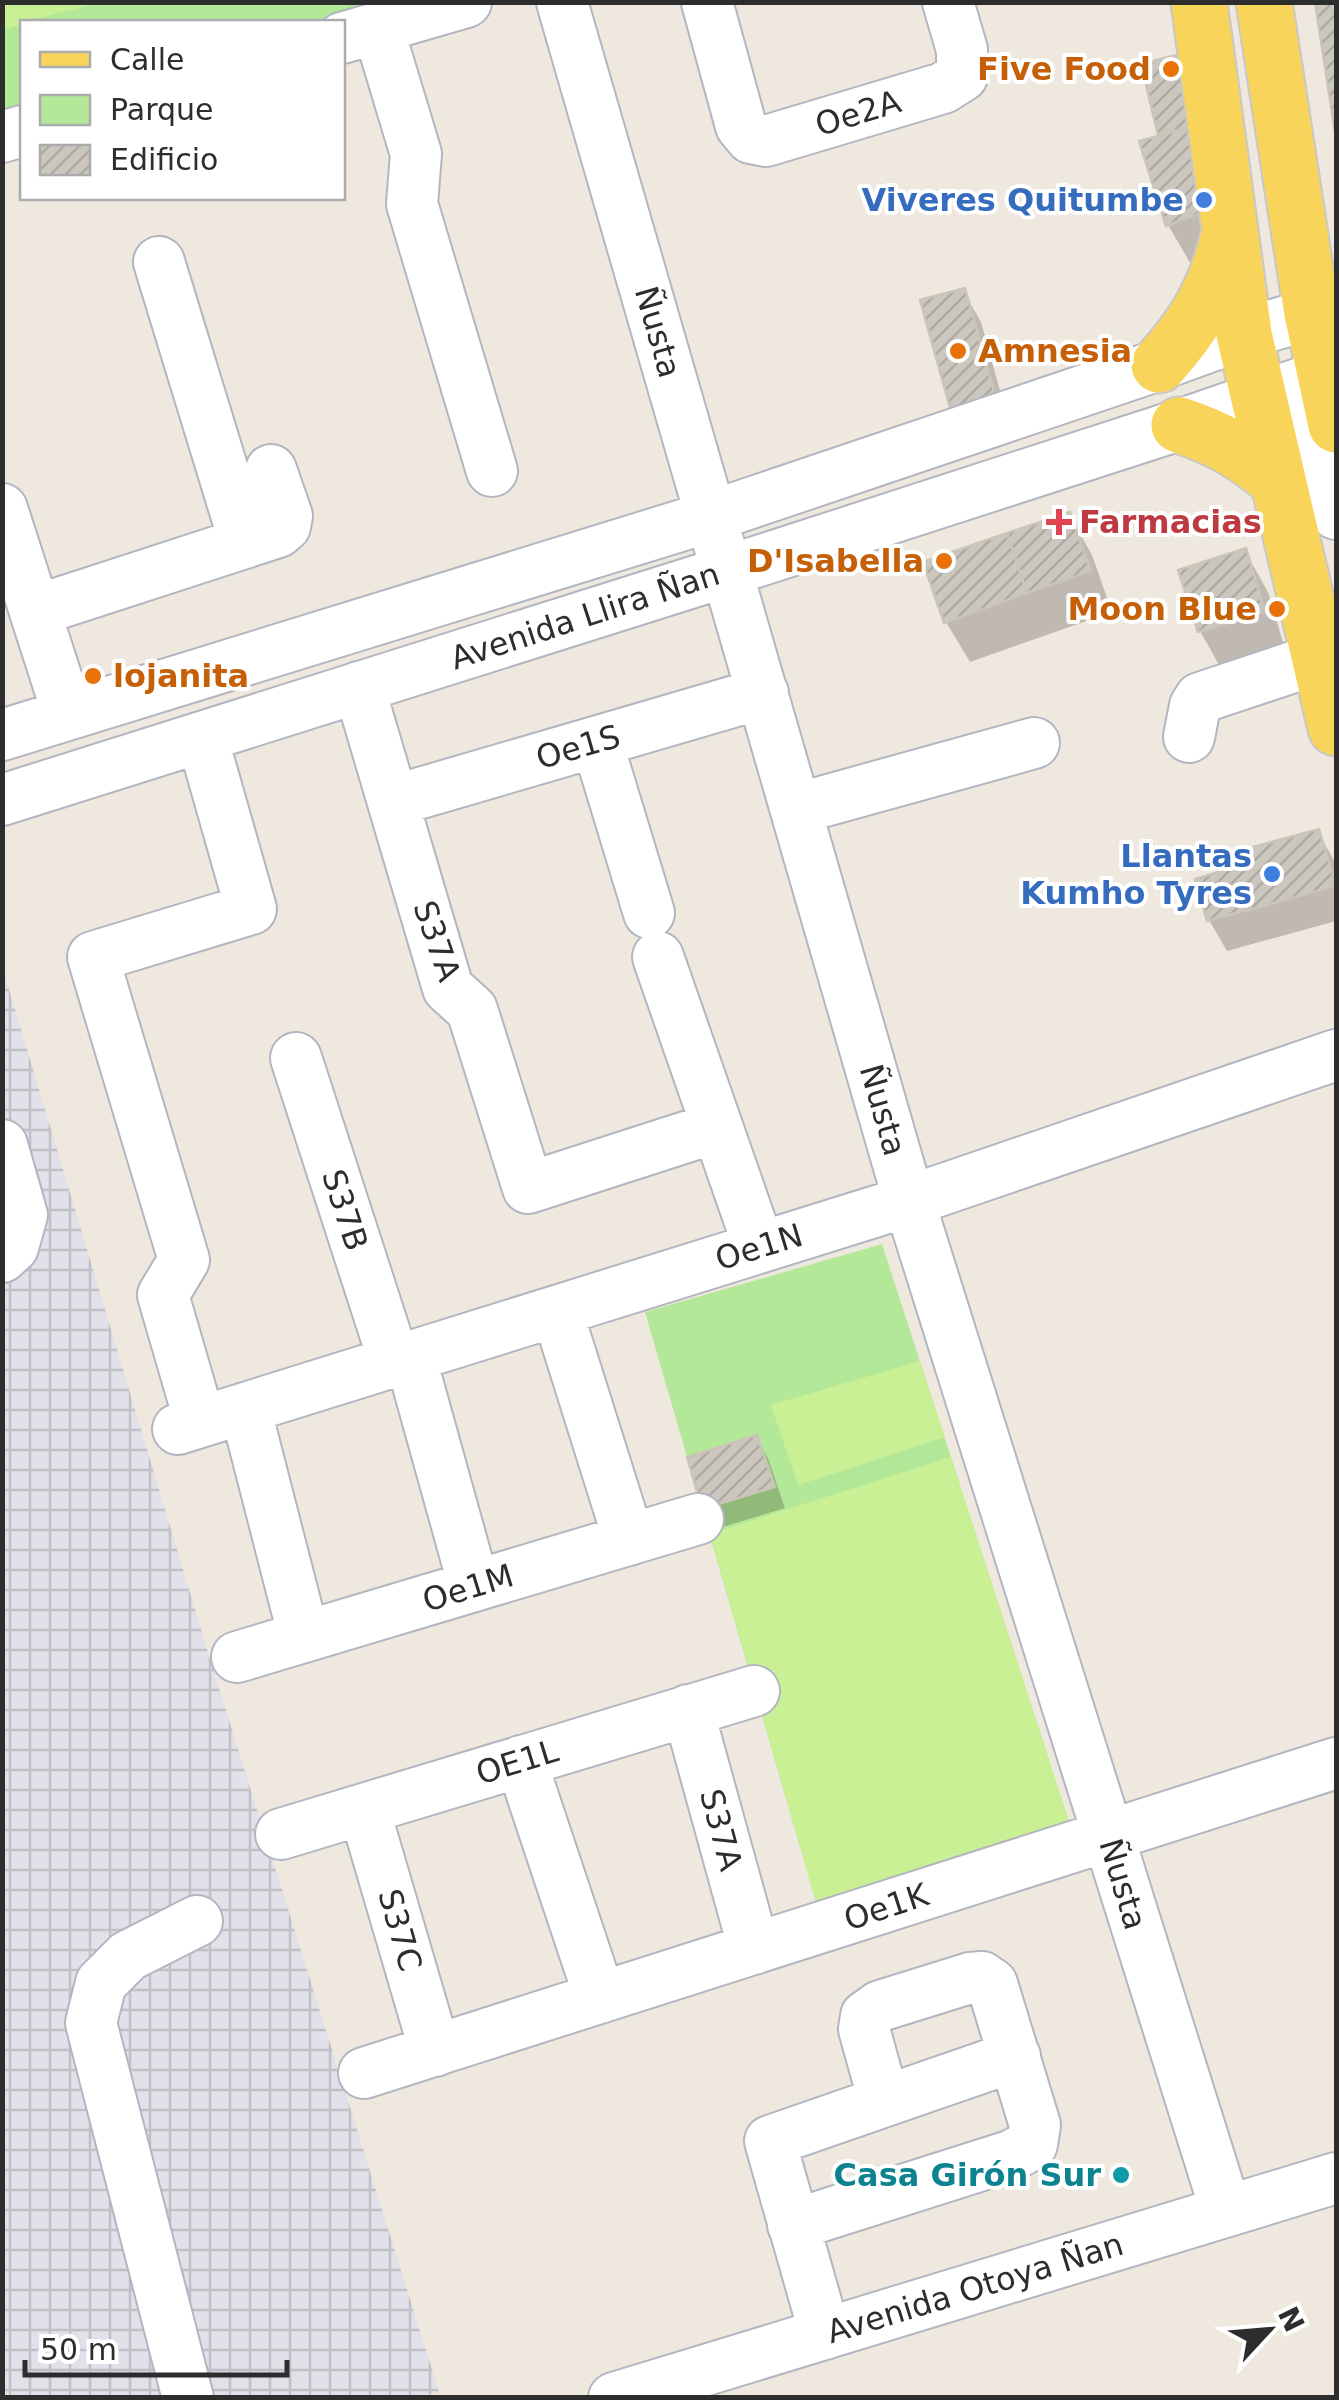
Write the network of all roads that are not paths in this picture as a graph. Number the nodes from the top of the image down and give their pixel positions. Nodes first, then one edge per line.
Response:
1 (466, 2) edge
2 (562, 2) edge
3 (707, 2) edge
4 (948, 2) edge
5 (1199, 2) edge
6 (1214, 2) edge
7 (1241, 2) edge
8 (1264, 2) edge
9 (360, 33) edge
10 (1294, 201) junction
11 (1230, 231) junction
12 (1336, 243) edge
13 (159, 262) dead end
14 (1290, 320) edge
15 (1159, 365) junction
16 (1307, 390) edge
17 (1179, 425) junction
18 (272, 470) dead end
19 (492, 470) dead end
20 (1278, 481) junction
21 (2, 509) edge
22 (1336, 514) edge
23 (712, 516) junction
24 (245, 543) junction
25 (728, 571) junction
26 (35, 611) junction
27 (1323, 644) edge
28 (1171, 675) dead end
29 (359, 688) junction
30 (762, 692) junction
31 (68, 714) junction
32 (1336, 728) edge
33 (2, 734) edge
34 (202, 737) junction
35 (1190, 737) dead end
36 (597, 742) junction
37 (1034, 743) dead end
38 (2, 800) edge
39 (393, 801) junction
40 (796, 809) junction
41 (1336, 1055) edge
42 (296, 1058) dead end
43 (717, 1127) junction
44 (2, 1144) edge
45 (909, 1200) junction
46 (759, 1247) junction
47 (2, 1257) edge
48 (557, 1310) junction
49 (402, 1359) junction
50 (207, 1419) junction
51 (698, 1519) dead end
52 (629, 1540) junction
53 (474, 1586) junction
54 (304, 1637) junction
55 (237, 1657) dead end
56 (754, 1691) dead end
57 (688, 1710) junction
58 (521, 1761) junction
59 (1336, 1763) edge
60 (364, 1809) junction
61 (281, 1834) dead end
62 (1108, 1836) junction
63 (197, 1921) dead end
64 (754, 1949) junction
65 (600, 1998) junction
66 (1014, 2056) junction
67 (429, 2062) junction
68 (364, 2074) dead end
69 (884, 2101) junction
70 (1336, 2178) edge
71 (1226, 2211) junction
72 (793, 2226) junction
73 (825, 2334) junction
74 (188, 2398) edge
75 (614, 2398) edge

1 - 9 street
2 - 23 street, Ñusta
3 - 4 street, Oe2A
5 - 11 main road
6 - 14 street
7 - 14 street
8 - 10 main road
9 - 19 street
10 - 12 main road
10 - 14 main road
11 - 14 main road
11 - 15 main road
13 - 24 street
14 - 15 street, Avenida Llira Ñan
14 - 16 main road
14 - 16 main road
15 - 23 street, Avenida Llira Ñan
16 - 17 street, Avenida Llira Ñan
16 - 20 main road
16 - 22 street
16 - 27 street
17 - 20 main road
17 - 25 street, Avenida Llira Ñan
18 - 24 street
20 - 27 main road
21 - 26 street
23 - 25 street, Ñusta
23 - 31 street, Avenida Llira Ñan
24 - 26 street
25 - 29 street, Avenida Llira Ñan
25 - 30 street, Ñusta
26 - 31 street
27 - 28 street
27 - 32 main road
27 - 35 street
29 - 34 street, Avenida Llira Ñan
29 - 39 street, S37A
30 - 36 street, Oe1S
30 - 40 street, Ñusta
31 - 33 street, Avenida Llira Ñan
34 - 38 street, Avenida Llira Ñan
34 - 50 street
36 - 39 street, Oe1S
36 - 43 street
37 - 40 street
39 - 43 street, S37A
40 - 45 street, Ñusta
41 - 45 street, Oe1N
42 - 49 street, S37B
43 - 46 street
44 - 47 street
45 - 46 street, Oe1N
45 - 62 street, Ñusta
46 - 48 street, Oe1N
48 - 49 street, Oe1N
48 - 52 street
49 - 50 street, Oe1N
49 - 53 street, S37B
50 - 54 street
51 - 52 street, Oe1M
52 - 53 street, Oe1M
53 - 54 street, Oe1M
54 - 55 street, Oe1M
56 - 57 street, OE1L
57 - 58 street, OE1L
57 - 64 street, S37A
58 - 60 street, OE1L
58 - 65 street
59 - 62 street, Oe1K
60 - 61 street, OE1L
60 - 67 street, S37C
62 - 64 street, Oe1K
62 - 71 street, Ñusta
63 - 74 street
64 - 65 street, Oe1K
65 - 67 street, Oe1K
66 - 69 street
66 - 69 street
66 - 72 street
67 - 68 street, Oe1K
69 - 72 street
70 - 71 street, Avenida Otoya Ñan
71 - 73 street, Avenida Otoya Ñan
72 - 73 street
73 - 75 street, Avenida Otoya Ñan

